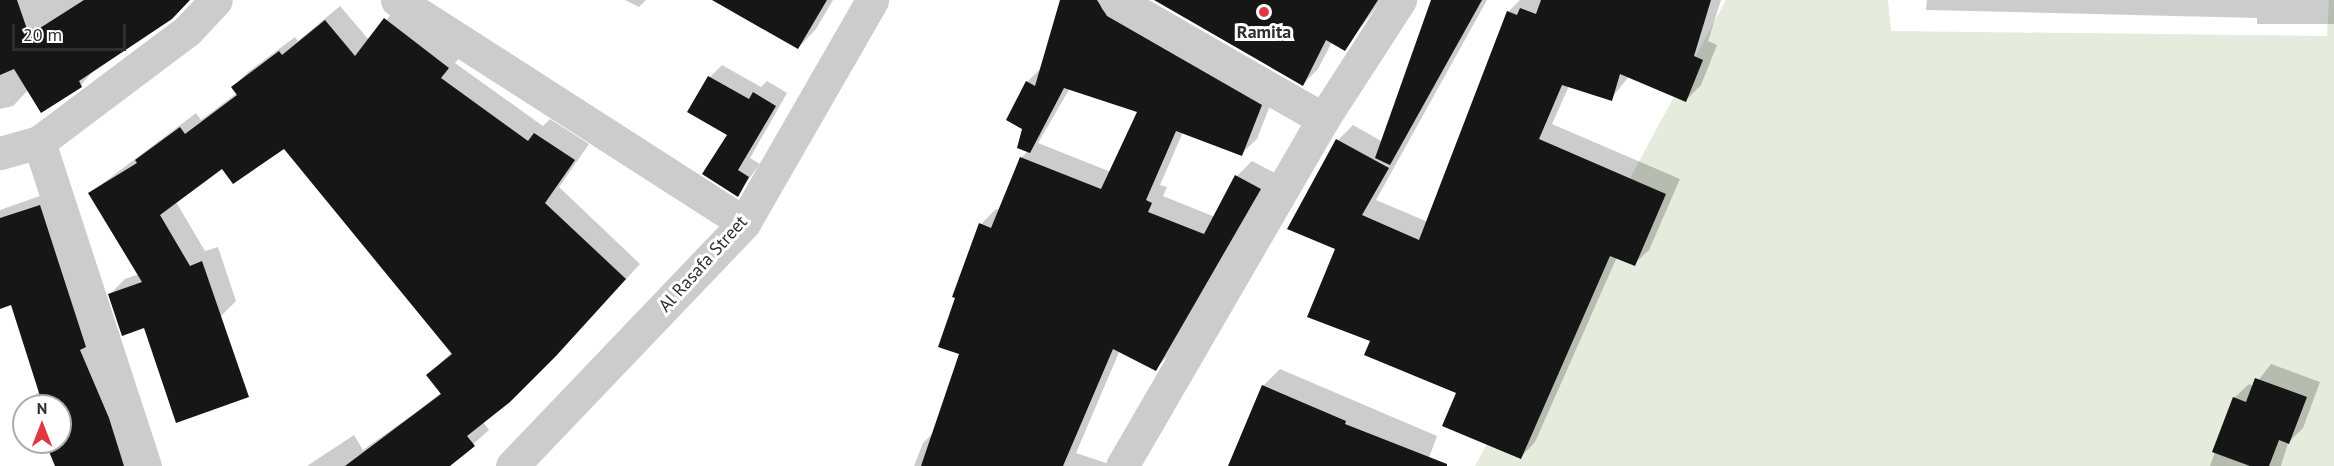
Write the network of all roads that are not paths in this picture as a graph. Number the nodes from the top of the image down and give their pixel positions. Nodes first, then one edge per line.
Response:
1 (216, 0) edge
2 (397, 0) edge
3 (872, 0) edge
4 (1116, 0) edge
5 (1400, 0) edge
6 (1323, 119) junction
7 (39, 142) junction
8 (0, 153) edge
9 (744, 223) junction
10 (145, 466) edge
11 (512, 466) edge
12 (1122, 466) edge

1 - 7 street
2 - 9 street
3 - 9 street, Al Rasafa Street
4 - 6 street
5 - 6 street
6 - 12 street
7 - 8 street
7 - 10 street
9 - 11 street, Al Rasafa Street

